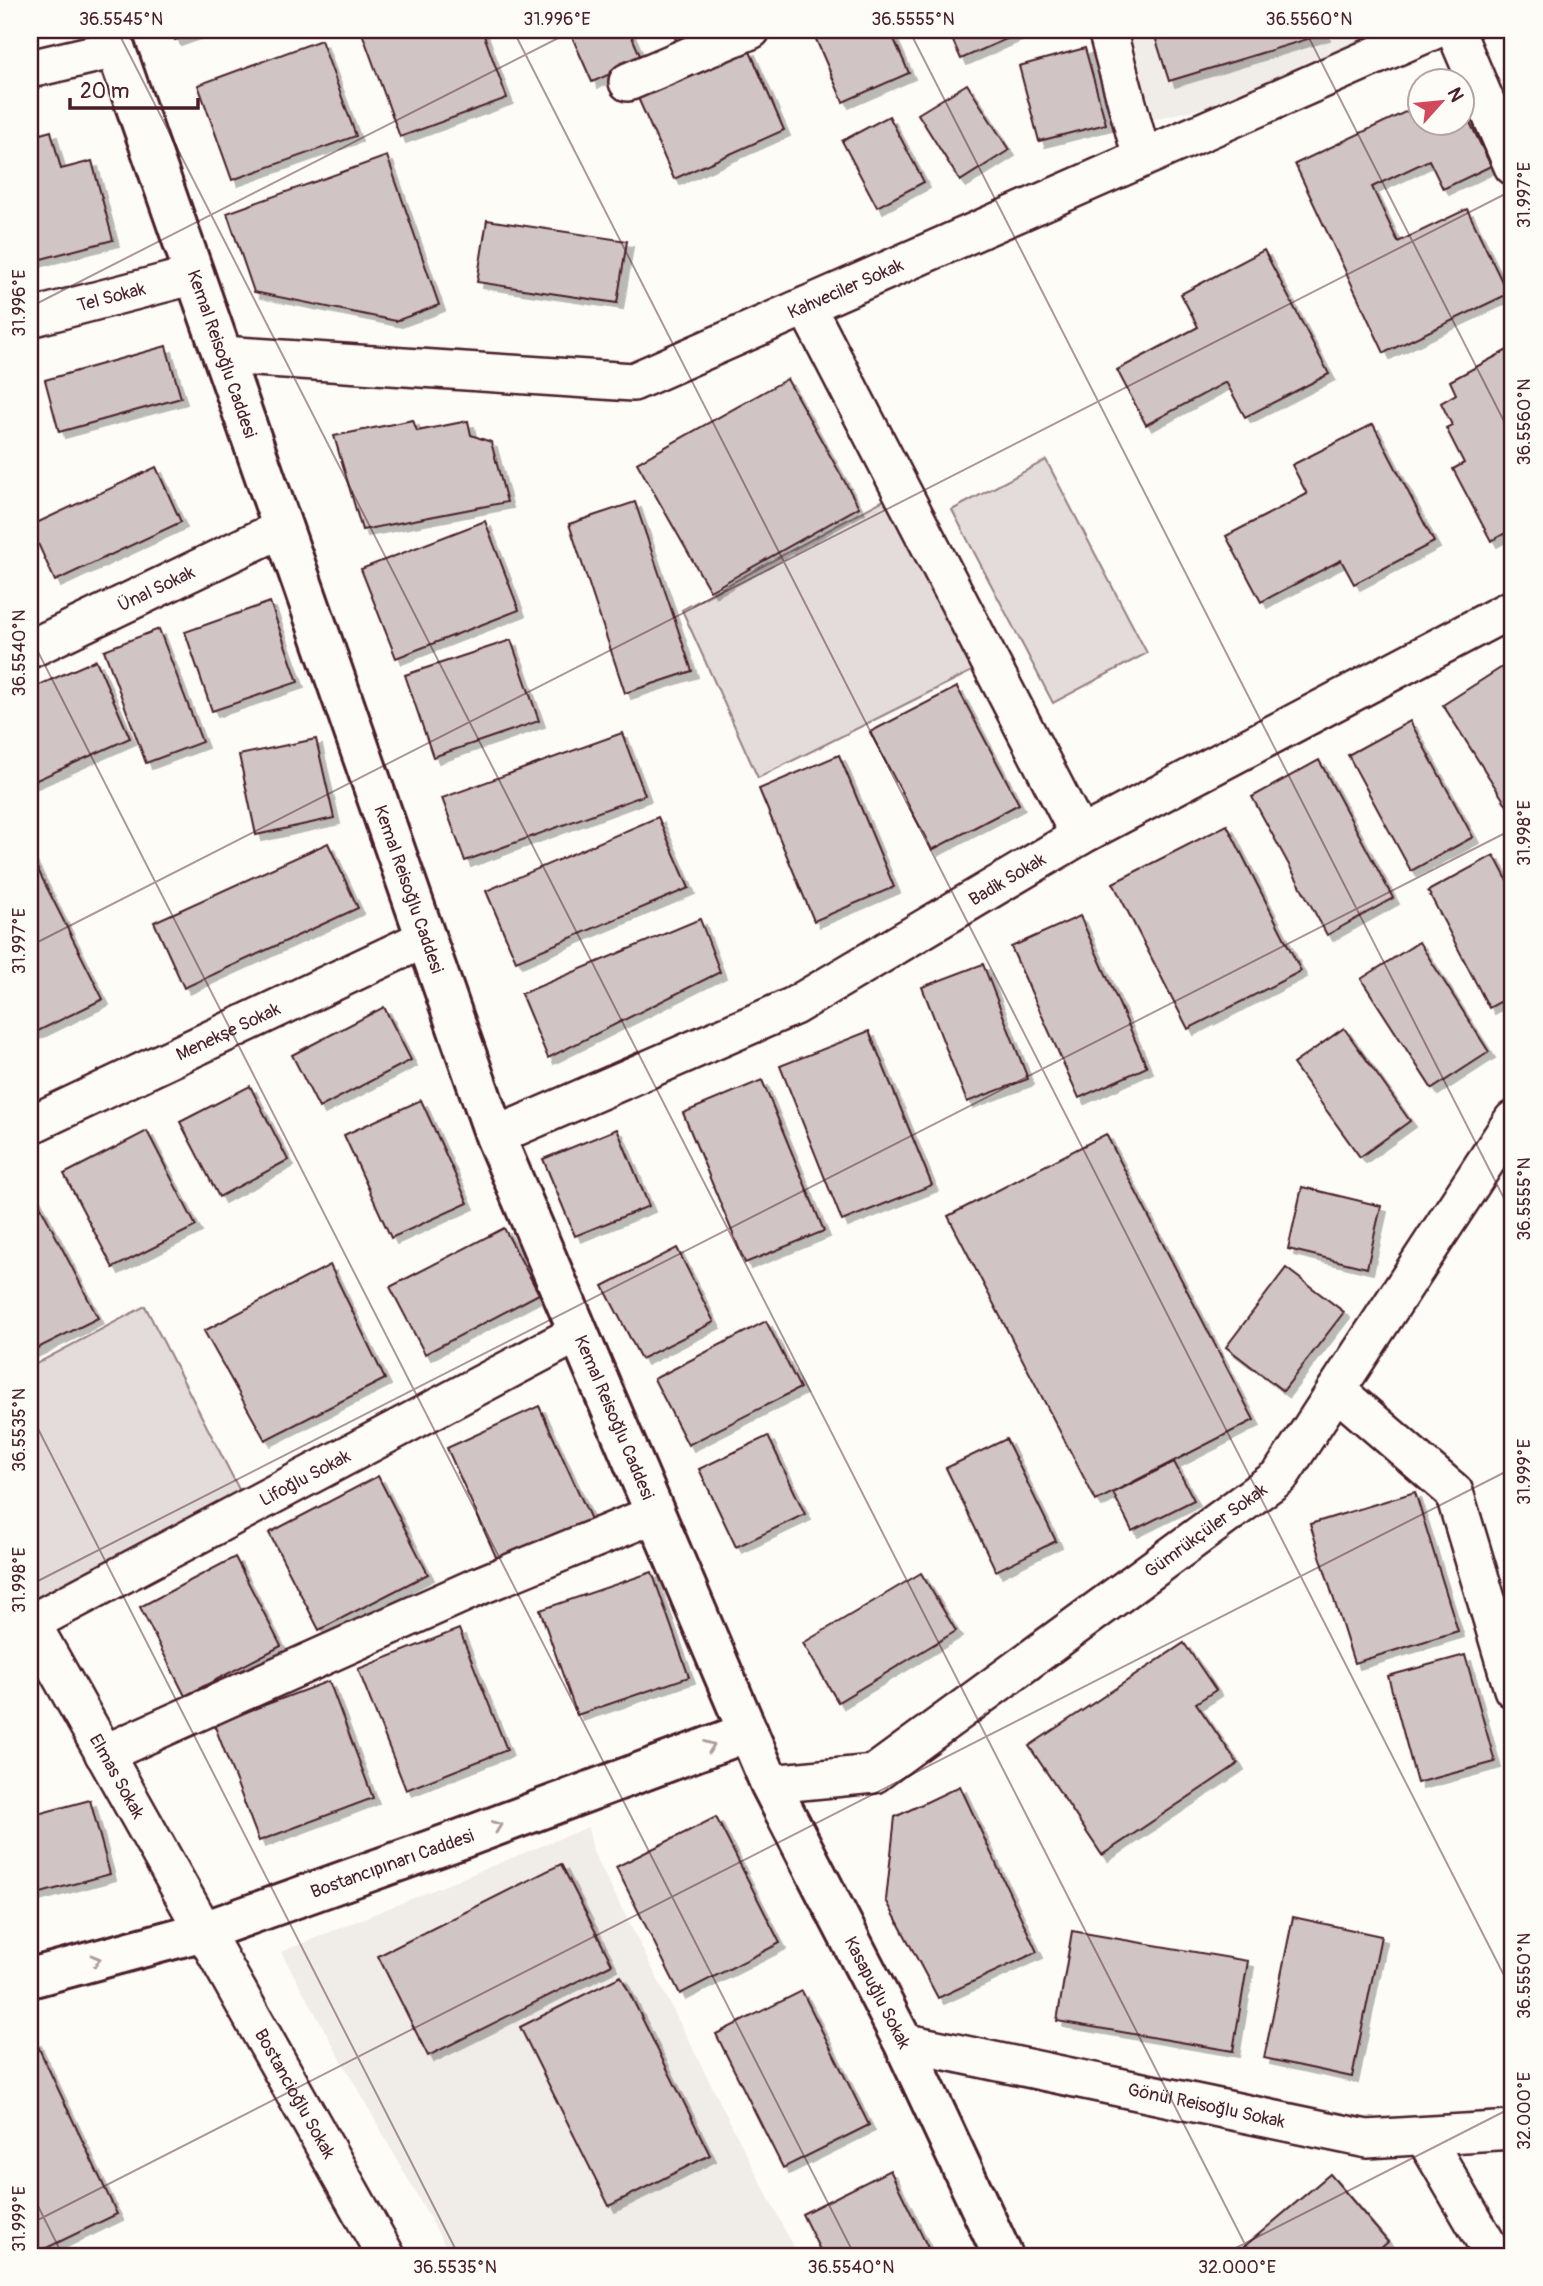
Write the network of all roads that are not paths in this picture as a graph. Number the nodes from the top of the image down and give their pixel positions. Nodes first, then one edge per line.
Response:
1 (751, 30) edge
2 (1107, 30) edge
3 (1434, 30) edge
4 (1455, 30) edge
5 (112, 39) edge
6 (30, 69) edge
7 (628, 82) dead end
8 (1142, 158) junction
9 (1513, 166) edge
10 (195, 275) junction
11 (806, 306) junction
12 (30, 318) edge
13 (222, 355) junction
14 (283, 528) junction
15 (1513, 608) edge
16 (30, 649) edge
17 (1080, 836) junction
18 (426, 938) junction
19 (1513, 1120) edge
20 (30, 1125) edge
21 (495, 1136) junction
22 (578, 1334) junction
23 (1336, 1390) junction
24 (655, 1514) junction
25 (30, 1622) edge
26 (1513, 1689) edge
27 (748, 1732) junction
28 (104, 1754) junction
29 (770, 1784) junction
30 (204, 1931) junction
31 (30, 1978) edge
32 (903, 2042) junction
33 (1513, 2130) edge
34 (1424, 2136) junction
35 (386, 2256) edge
36 (1003, 2256) edge
37 (1494, 2256) edge

1 - 7 street
2 - 8 street
3 - 8 street, Kahveciler Sokak
4 - 9 street
5 - 6 street
5 - 10 street, Kemal Reisoğlu Caddesi
8 - 11 street, Kahveciler Sokak
10 - 12 street, Tel Sokak
10 - 13 street, Kemal Reisoğlu Caddesi
11 - 13 street, Kahveciler Sokak
11 - 17 street
13 - 14 street, Kemal Reisoğlu Caddesi
14 - 16 street, Ünal Sokak
14 - 18 street, Kemal Reisoğlu Caddesi
15 - 17 street, Badik Sokak
17 - 21 street, Badik Sokak
18 - 20 street, Menekşe Sokak
18 - 21 street, Kemal Reisoğlu Caddesi
19 - 23 street, Gümrükçüler Sokak
21 - 22 street, Kemal Reisoğlu Caddesi
22 - 24 street, Kemal Reisoğlu Caddesi
22 - 25 street, Lifoğlu Sokak
23 - 26 street
23 - 29 street, Gümrükçüler Sokak
24 - 27 street, Kemal Reisoğlu Caddesi
24 - 28 street
25 - 28 street, Elmas Sokak
27 - 29 street, Kasapuğlu Sokak
30 -> 27 street, Bostancıpınarı Caddesi
28 - 30 street, Elmas Sokak
29 - 32 street, Kasapuğlu Sokak
31 -> 30 street, Bostancıpınarı Caddesi
30 - 35 street, Bostancioğlu Sokak
32 - 34 street, Gönül Reisoğlu Sokak
32 - 36 street, Kasapuğlu Sokak
33 - 34 street, Gönül Reisoğlu Sokak
34 - 37 street

